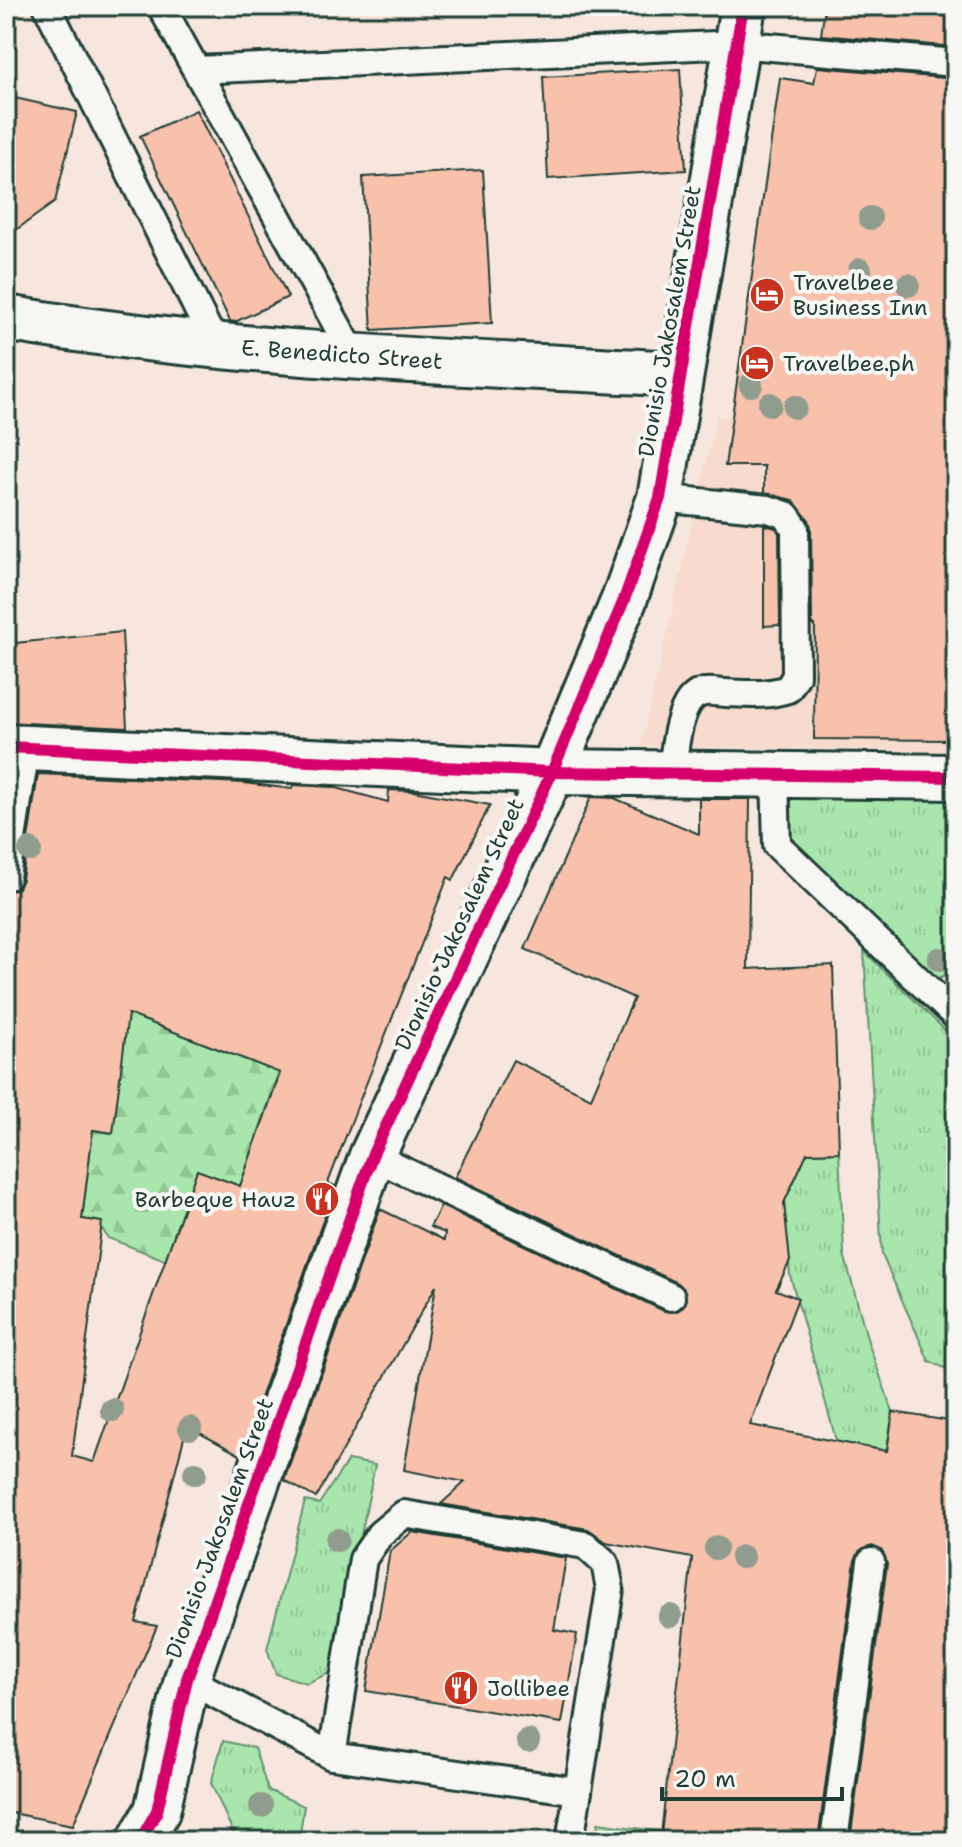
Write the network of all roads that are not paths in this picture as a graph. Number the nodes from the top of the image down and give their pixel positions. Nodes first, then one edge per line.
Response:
1 (47, 6) edge
2 (161, 6) edge
3 (740, 25) edge
4 (956, 63) edge
5 (197, 70) junction
6 (6, 318) edge
7 (216, 346) junction
8 (354, 356) junction
9 (680, 374) junction
10 (660, 498) junction
11 (16, 748) edge
12 (552, 772) junction
13 (672, 773) junction
14 (775, 774) junction
15 (956, 777) edge
16 (6, 877) edge
17 (951, 1005) edge
18 (372, 1156) junction
19 (671, 1297) dead end
20 (871, 1562) dead end
21 (187, 1679) junction
22 (332, 1756) junction
23 (578, 1791) junction
24 (140, 1841) edge
25 (570, 1841) edge
26 (834, 1841) edge

1 - 7 lane
2 - 5 lane
3 - 4 lane
3 - 5 lane
3 - 9 street, Dionisio Jakosalem Street
5 - 8 lane
6 - 7 street, E. Benedicto Street
7 - 8 street, E. Benedicto Street
8 - 9 street, E. Benedicto Street
9 - 10 street, Dionisio Jakosalem Street
10 - 12 street, Dionisio Jakosalem Street
10 - 13 lane
11 - 12 street
11 - 16 lane
12 - 13 street
12 - 18 street, Dionisio Jakosalem Street
13 - 14 street
14 - 15 street
14 - 17 lane
18 - 19 lane
18 - 21 street, Dionisio Jakosalem Street
20 - 26 lane
21 - 22 lane
21 - 24 street, Dionisio Jakosalem Street
22 - 23 lane
22 - 23 lane
23 - 25 lane

